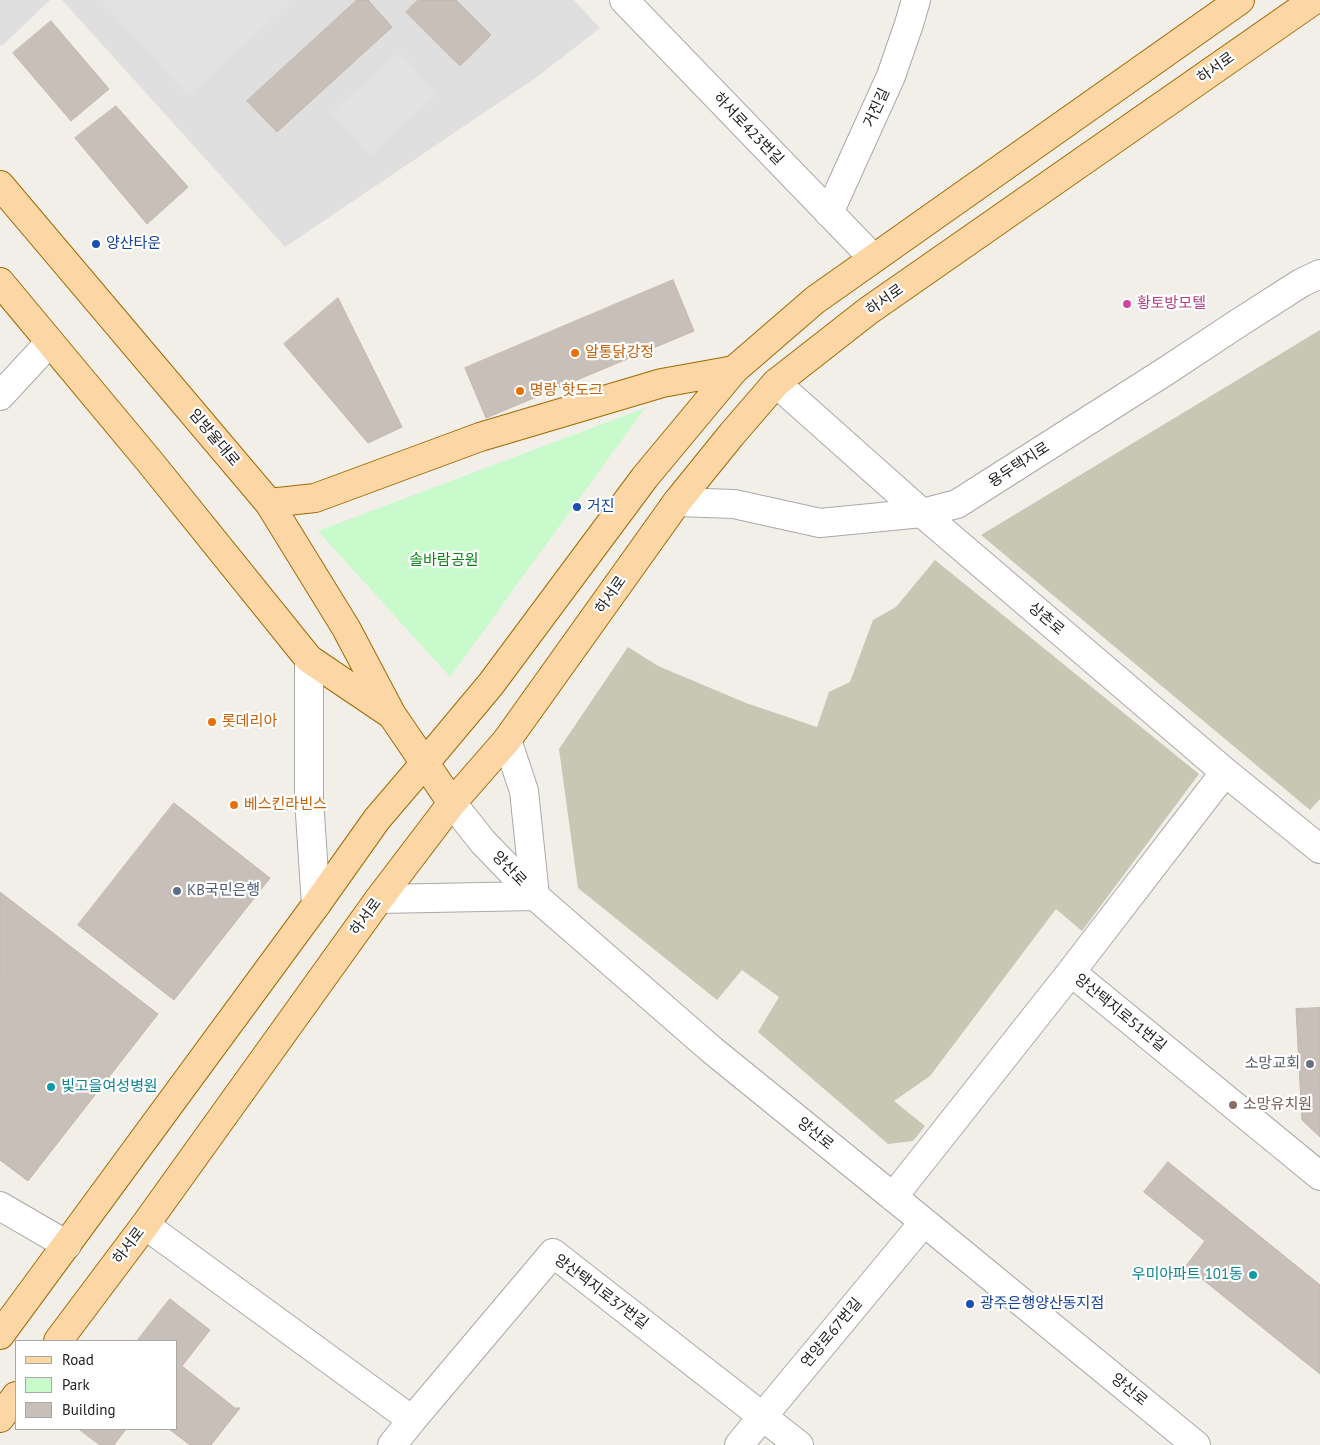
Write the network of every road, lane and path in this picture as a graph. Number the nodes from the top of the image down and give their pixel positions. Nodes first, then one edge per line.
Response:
1 (624, 0) edge
2 (916, 0) edge
3 (1240, 0) edge
4 (1314, 0) edge
5 (0, 185) edge
6 (829, 213) junction
7 (873, 258) junction
8 (1320, 274) edge
9 (0, 282) edge
10 (50, 342) junction
11 (734, 370) junction
12 (776, 383) junction
13 (0, 396) edge
14 (677, 502) junction
15 (269, 503) junction
16 (922, 513) junction
17 (309, 659) junction
18 (392, 715) junction
19 (507, 740) junction
20 (424, 764) junction
21 (1225, 772) junction
22 (452, 803) junction
23 (1318, 844) edge
24 (535, 896) junction
25 (379, 899) junction
26 (316, 905) junction
27 (1070, 972) junction
28 (1320, 1176) edge
29 (892, 1197) junction
30 (0, 1206) edge
31 (924, 1222) junction
32 (145, 1225) junction
33 (67, 1245) junction
34 (0, 1335) edge
35 (59, 1340) edge
36 (762, 1417) junction
37 (412, 1420) junction
38 (392, 1445) edge
39 (739, 1445) edge
40 (799, 1445) edge
41 (1196, 1445) edge

1 - 6 street, 하서로423번길
2 - 6 street, 거진길
3 - 7 main road
4 - 12 main road, 하서로
5 - 15 main road, 임방울대로
6 - 7 street, 하서로423번길
7 - 11 main road
8 - 16 street, 용두택지로
9 - 10 main road, 임방울대로
10 - 13 street
10 - 17 main road, 임방울대로
11 - 15 main road
11 - 20 main road
12 - 14 main road, 하서로
12 - 16 street, 상촌로
14 - 16 street, 용두택지로
14 - 19 main road, 하서로
15 - 18 main road, 임방울대로
16 - 21 street, 상촌로
17 - 18 main road, 임방울대로
17 - 26 street
18 - 20 main road, 임방울대로
19 - 22 main road, 하서로
19 - 24 street
20 - 22 main road, 임방울대로
20 - 26 main road
21 - 23 street, 상촌로
21 - 27 street, 양산택지로51번길
22 - 24 street, 양산로
22 - 25 main road, 하서로
24 - 25 street
24 - 29 street, 양산로
25 - 32 main road, 하서로
26 - 33 main road
27 - 28 street, 양산택지로51번길
27 - 29 street
29 - 31 street, 양산로
30 - 33 street
31 - 36 street, 연양로67번길
31 - 41 street, 양산로
32 - 35 main road, 하서로
32 - 37 street
33 - 34 main road
36 - 37 street, 양산택지로37번길
36 - 39 street, 연양로67번길
36 - 40 street, 양산택지로37번길
37 - 38 street, 양산택지로37번길

